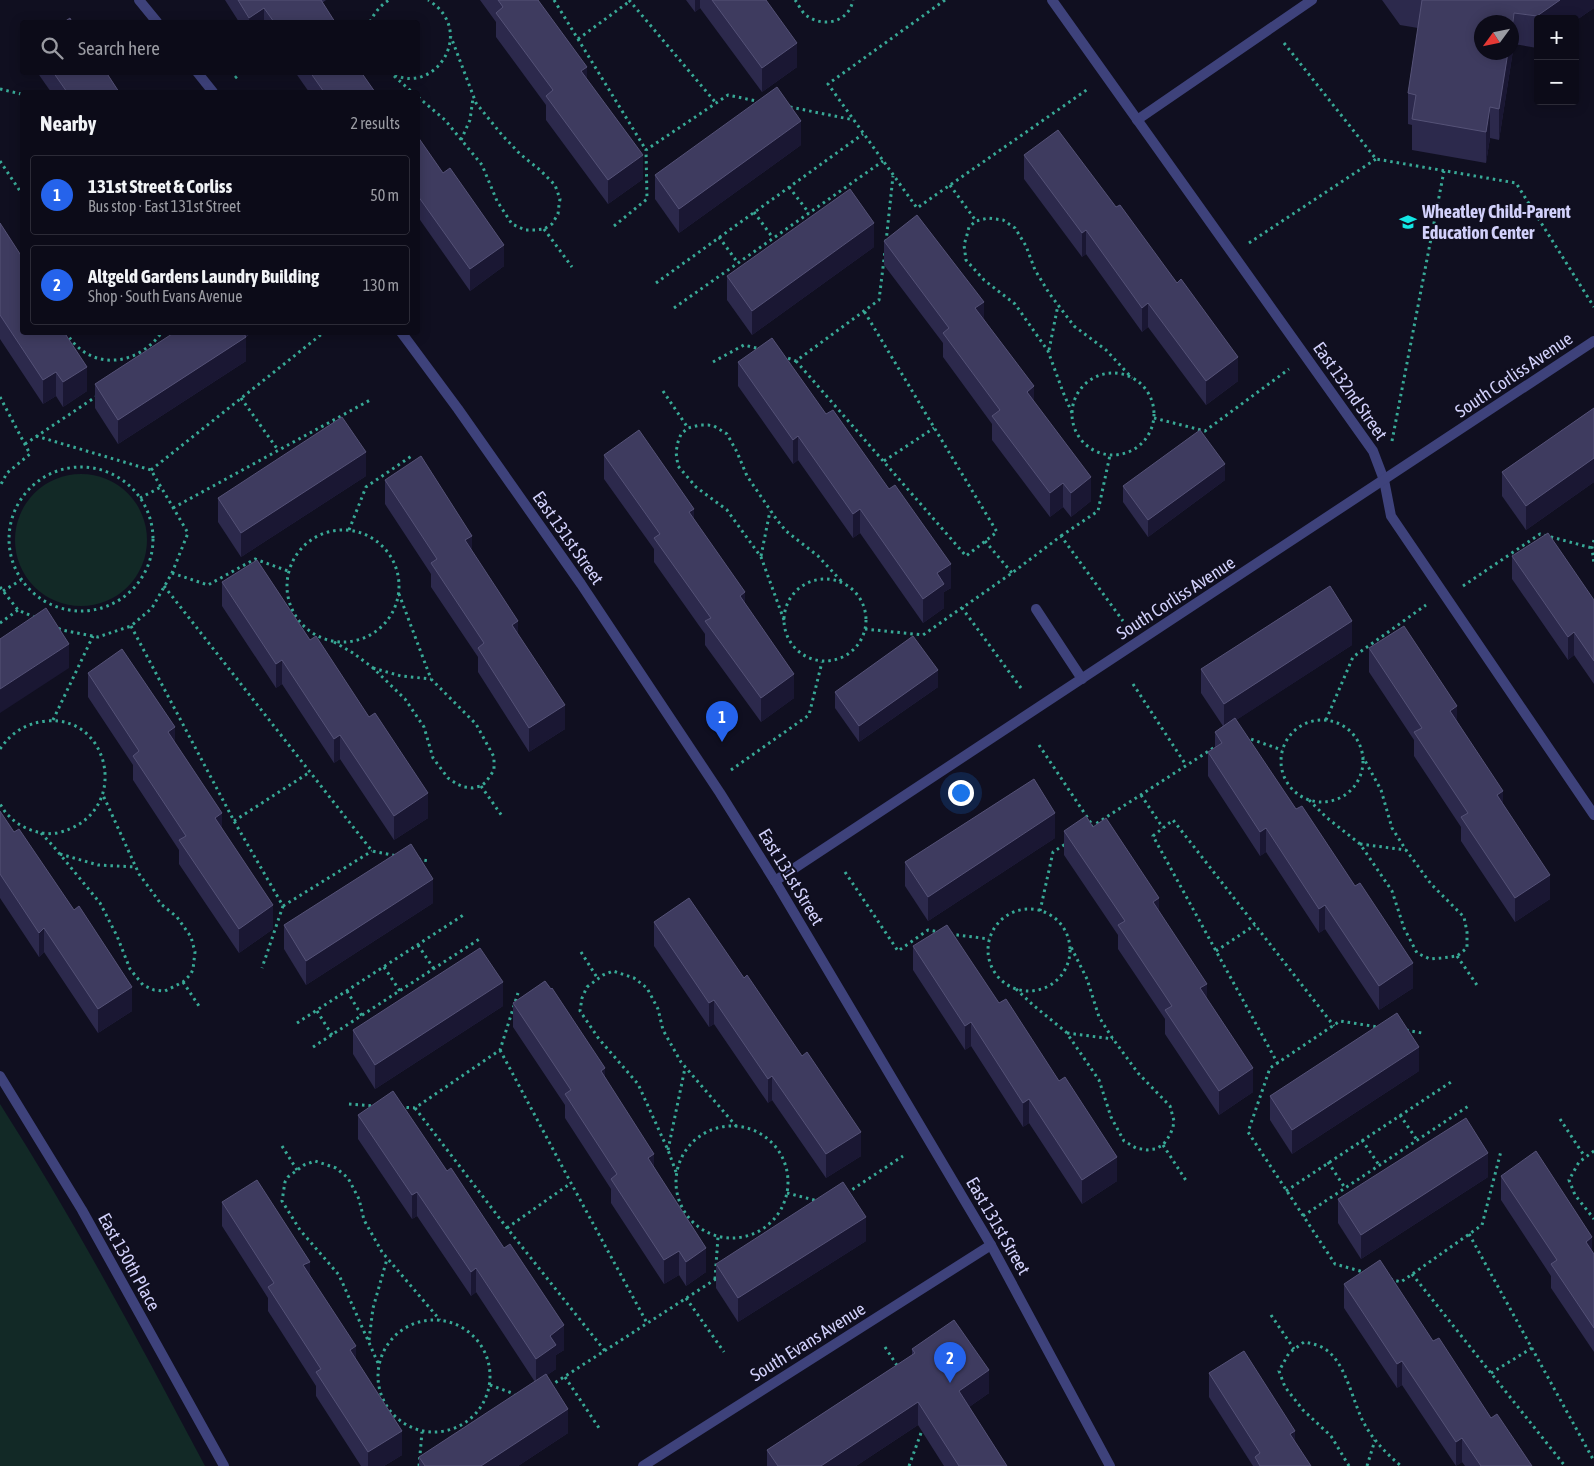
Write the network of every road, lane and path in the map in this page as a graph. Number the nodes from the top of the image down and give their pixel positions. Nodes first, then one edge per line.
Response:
1 (139, 0) edge
2 (389, 0) edge
3 (428, 0) edge
4 (554, 0) edge
5 (629, 0) edge
6 (796, 0) edge
7 (853, 0) edge
8 (945, 0) edge
9 (1052, 0) edge
10 (1312, 0) edge
11 (155, 20) edge
12 (371, 20) edge
13 (451, 37) junction
14 (578, 39) junction
15 (1284, 42) dead end
16 (199, 75) edge
17 (238, 75) edge
18 (394, 75) joint
19 (235, 78) dead end
20 (1088, 88) dead end
21 (0, 89) edge
22 (211, 90) edge
23 (410, 90) edge
24 (20, 94) edge
25 (473, 95) junction
26 (420, 99) edge
27 (716, 103) junction
28 (767, 103) edge
29 (786, 107) edge
30 (854, 120) junction
31 (1138, 120) junction
32 (864, 134) junction
33 (461, 140) junction
34 (646, 150) junction
35 (1376, 159) junction
36 (0, 161) edge
37 (883, 161) junction
38 (1444, 171) junction
39 (894, 175) junction
40 (950, 185) junction
41 (789, 187) junction
42 (20, 191) edge
43 (754, 212) junction
44 (809, 213) junction
45 (976, 221) junction
46 (614, 226) dead end
47 (544, 229) junction
48 (719, 237) junction
49 (773, 238) junction
50 (1246, 245) dead end
51 (738, 263) junction
52 (572, 267) dead end
53 (656, 283) dead end
54 (1058, 305) junction
55 (1594, 307) edge
56 (674, 308) dead end
57 (864, 310) junction
58 (68, 335) edge
59 (160, 335) edge
60 (320, 335) edge
61 (403, 335) edge
62 (1594, 341) edge
63 (762, 350) edge
64 (144, 351) junction
65 (1048, 351) junction
66 (779, 355) edge
67 (147, 356) edge
68 (796, 360) junction
69 (713, 362) dead end
70 (1291, 368) dead end
71 (1132, 378) junction
72 (663, 391) dead end
73 (102, 394) edge
74 (0, 397) edge
75 (241, 398) junction
76 (372, 399) dead end
77 (1072, 413) junction
78 (1154, 418) junction
79 (688, 428) junction
80 (934, 428) junction
81 (36, 436) junction
82 (24, 444) junction
83 (1391, 444) dead end
84 (278, 450) junction
85 (413, 455) dead end
86 (1110, 455) junction
87 (884, 461) junction
88 (151, 470) junction
89 (1384, 480) junction
90 (0, 486) edge
91 (161, 487) junction
92 (140, 498) junction
93 (173, 508) junction
94 (770, 511) junction
95 (349, 530) junction
96 (1061, 536) dead end
97 (1594, 540) edge
98 (985, 541) junction
99 (1592, 548) junction
100 (761, 557) junction
101 (1594, 564) edge
102 (288, 571) junction
103 (172, 573) junction
104 (1012, 573) dead end
105 (21, 580) junction
106 (844, 584) junction
107 (164, 586) junction
108 (0, 587) edge
109 (1458, 589) dead end
110 (3, 591) junction
111 (399, 594) junction
112 (966, 605) dead end
113 (1426, 605) dead end
114 (1036, 608) dead end
115 (18, 610) junction
116 (784, 620) junction
117 (44, 622) edge
118 (0, 624) edge
119 (53, 626) edge
120 (131, 626) junction
121 (865, 629) junction
122 (93, 636) junction
123 (334, 642) junction
124 (822, 662) junction
125 (372, 667) junction
126 (431, 679) junction
127 (1082, 679) junction
128 (1133, 684) dead end
129 (53, 720) junction
130 (1326, 720) junction
131 (1243, 736) edge
132 (1219, 744) edge
133 (1039, 745) dead end
134 (0, 749) edge
135 (1282, 750) junction
136 (1363, 757) junction
137 (1186, 765) junction
138 (731, 770) dead end
139 (310, 772) junction
140 (481, 786) junction
141 (1141, 795) junction
142 (103, 796) junction
143 (1309, 800) junction
144 (0, 804) edge
145 (1594, 815) edge
146 (502, 816) dead end
147 (234, 821) junction
148 (1093, 826) junction
149 (1163, 828) junction
150 (1085, 831) edge
151 (41, 833) junction
152 (1069, 841) edge
153 (1360, 844) junction
154 (1406, 850) junction
155 (372, 851) junction
156 (60, 853) junction
157 (401, 856) edge
158 (410, 858) edge
159 (430, 861) dead end
160 (136, 868) junction
161 (844, 872) dead end
162 (775, 881) junction
163 (282, 906) junction
164 (1040, 911) junction
165 (465, 914) dead end
166 (1255, 925) junction
167 (481, 938) dead end
168 (989, 939) junction
169 (418, 945) junction
170 (1070, 945) junction
171 (1216, 951) junction
172 (581, 952) dead end
173 (1457, 956) junction
174 (384, 967) junction
175 (262, 968) dead end
176 (434, 969) junction
177 (598, 979) junction
178 (183, 982) junction
179 (1479, 988) dead end
180 (1016, 989) junction
181 (347, 991) junction
182 (400, 991) junction
183 (518, 993) dead end
184 (200, 1009) dead end
185 (317, 1011) junction
186 (362, 1016) junction
187 (298, 1023) dead end
188 (1334, 1026) junction
189 (1386, 1028) edge
190 (1404, 1030) edge
191 (1066, 1032) junction
192 (1422, 1033) dead end
193 (332, 1035) junction
194 (1113, 1039) junction
195 (313, 1048) dead end
196 (500, 1050) junction
197 (1278, 1064) junction
198 (685, 1067) junction
199 (0, 1076) edge
200 (1454, 1080) dead end
201 (349, 1104) dead end
202 (1470, 1105) dead end
203 (378, 1106) edge
204 (396, 1107) edge
205 (415, 1108) junction
206 (1400, 1115) junction
207 (1560, 1119) dead end
208 (736, 1126) junction
209 (1362, 1140) junction
210 (1417, 1140) junction
211 (1164, 1145) junction
212 (282, 1146) dead end
213 (668, 1150) junction
214 (1501, 1150) dead end
215 (1594, 1151) edge
216 (904, 1156) dead end
217 (1586, 1157) junction
218 (1328, 1162) junction
219 (1379, 1165) junction
220 (297, 1170) junction
221 (676, 1172) junction
222 (1187, 1182) dead end
223 (571, 1183) junction
224 (1345, 1188) junction
225 (1286, 1190) junction
226 (787, 1193) junction
227 (846, 1194) edge
228 (821, 1202) edge
229 (1303, 1216) junction
230 (1594, 1220) edge
231 (766, 1227) junction
232 (507, 1228) junction
233 (1469, 1234) junction
234 (769, 1235) edge
235 (718, 1237) junction
236 (991, 1245) junction
237 (387, 1259) junction
238 (723, 1274) edge
239 (1412, 1274) junction
240 (1376, 1275) edge
241 (1384, 1277) edge
242 (715, 1279) junction
243 (686, 1298) junction
244 (1271, 1315) dead end
245 (440, 1320) junction
246 (647, 1323) junction
247 (369, 1340) junction
248 (885, 1347) dead end
249 (1532, 1348) junction
250 (1294, 1349) junction
251 (605, 1351) junction
252 (724, 1352) dead end
253 (378, 1364) junction
254 (900, 1370) edge
255 (1491, 1373) junction
256 (565, 1377) junction
257 (490, 1386) junction
258 (548, 1387) edge
259 (523, 1403) edge
260 (599, 1428) dead end
261 (928, 1428) edge
262 (422, 1432) junction
263 (1376, 1440) junction
264 (1594, 1462) edge
265 (224, 1466) edge
266 (419, 1466) edge
267 (643, 1466) edge
268 (909, 1466) edge
269 (1110, 1466) edge
270 (1350, 1466) edge
271 (1368, 1466) edge
272 (1401, 1466) edge
273 (1565, 1466) edge
274 (1590, 1466) edge

1 - 11 street
2 - 12 path
3 - 13 path
4 - 14 path
5 - 14 path
5 - 27 path
6 - 7 path
8 - 30 path
9 - 31 street, East 132nd Street
10 - 31 street
13 - 18 path
13 - 25 path
14 - 34 path
15 - 35 path
16 - 22 street
17 - 19 path
18 - 23 path
20 - 40 path
21 - 24 path
25 - 33 path
25 - 47 path
26 - 33 path
27 - 28 path
27 - 34 path
29 - 30 path
30 - 32 path
31 - 89 street, East 132nd Street
32 - 37 path
32 - 41 path
33 - 47 path
34 - 46 path
35 - 38 path
35 - 50 path
36 - 42 path
37 - 39 path
37 - 44 path
38 - 55 path
38 - 83 path
39 - 40 path
39 - 57 path
40 - 45 path
41 - 43 path
41 - 44 path
43 - 48 path
43 - 49 path
44 - 49 path
45 - 54 path
45 - 65 path
47 - 52 path
48 - 51 path
48 - 53 path
49 - 51 path
51 - 56 path
54 - 65 path
54 - 71 path
57 - 68 path
57 - 80 path
58 - 64 path
59 - 64 path
60 - 75 path
61 - 162 street, East 131st Street
62 - 89 street, South Corliss Avenue
63 - 69 path
64 - 67 path
65 - 77 path
66 - 68 path
68 - 87 path
70 - 78 path
71 - 77 path
71 - 78 path
72 - 79 path
73 - 81 path
74 - 82 path
75 - 84 path
75 - 88 path
76 - 84 path
77 - 86 path
78 - 86 path
79 - 94 path
79 - 100 path
80 - 87 path
80 - 98 path
81 - 82 path
81 - 88 path
82 - 90 path
84 - 93 path
85 - 95 path
86 - 96 path
87 - 98 path
88 - 91 path
89 - 127 street, South Corliss Avenue
89 - 145 street, East 132nd Street
91 - 92 path
91 - 93 path
92 - 105 path
92 - 105 path
93 - 103 path
94 - 100 path
94 - 106 path
95 - 102 path
95 - 111 path
97 - 99 path
98 - 104 path
99 - 101 path
99 - 109 path
100 - 116 path
102 - 103 path
102 - 123 path
103 - 107 path
105 - 110 path
106 - 116 path
106 - 121 path
107 - 120 path
107 - 139 path
108 - 110 path
110 - 115 path
111 - 123 path
111 - 126 path
112 - 121 path
113 - 130 path
114 - 127 street
115 - 117 path
115 - 118 path
116 - 124 path
119 - 122 path
120 - 122 path
120 - 147 path
121 - 124 path
122 - 129 path
123 - 125 path
124 - 138 path
125 - 126 path
125 - 140 path
126 - 140 path
127 - 162 street, South Corliss Avenue
128 - 137 path
129 - 134 path
129 - 142 path
130 - 135 path
130 - 136 path
131 - 135 path
132 - 137 path
133 - 148 path
135 - 143 path
136 - 143 path
136 - 154 path
137 - 141 path
139 - 147 path
139 - 155 path
140 - 146 path
141 - 148 path
141 - 149 path
142 - 151 path
142 - 160 path
143 - 153 path
144 - 151 path
147 - 163 path
148 - 150 path
149 - 166 path
149 - 171 path
151 - 156 path
152 - 164 path
153 - 154 path
153 - 173 path
154 - 173 path
155 - 157 path
155 - 163 path
156 - 160 path
156 - 178 path
158 - 159 path
160 - 178 path
161 - 168 path
162 - 236 street, East 131st Street
163 - 175 path
164 - 168 path
164 - 170 path
165 - 169 path
166 - 171 path
166 - 188 path
167 - 176 path
168 - 180 path
169 - 174 path
169 - 176 path
170 - 180 path
170 - 194 path
171 - 197 path
172 - 177 path
173 - 179 path
174 - 181 path
174 - 182 path
176 - 182 path
177 - 198 path
177 - 213 path
178 - 184 path
180 - 191 path
181 - 185 path
181 - 186 path
182 - 186 path
183 - 196 path
185 - 187 path
185 - 193 path
186 - 193 path
188 - 189 path
188 - 197 path
190 - 192 path
191 - 194 path
191 - 211 path
193 - 195 path
194 - 211 path
196 - 205 path
196 - 223 path
197 - 225 path
198 - 208 path
198 - 213 path
199 - 265 street, East 130th Place
200 - 206 path
201 - 203 path
202 - 210 path
204 - 205 path
205 - 232 path
206 - 209 path
206 - 210 path
207 - 217 path
208 - 221 path
208 - 226 path
209 - 218 path
209 - 219 path
210 - 219 path
211 - 222 path
212 - 220 path
213 - 221 path
214 - 233 path
215 - 217 path
216 - 227 path
217 - 230 path
218 - 224 path
218 - 225 path
219 - 224 path
220 - 237 path
220 - 247 path
221 - 235 path
223 - 232 path
223 - 246 path
224 - 229 path
225 - 229 path
226 - 228 path
226 - 231 path
229 - 240 path
231 - 234 path
231 - 235 path
232 - 251 path
233 - 239 path
233 - 249 path
235 - 242 path
236 - 267 street, South Evans Avenue
236 - 269 street, East 131st Street
237 - 245 path
237 - 247 path
238 - 242 path
239 - 241 path
239 - 255 path
242 - 243 path
243 - 246 path
243 - 252 path
244 - 250 path
245 - 253 path
245 - 257 path
246 - 251 path
247 - 253 path
248 - 254 path
249 - 255 path
249 - 264 path
250 - 263 path
250 - 270 path
251 - 256 path
253 - 262 path
255 - 273 path
256 - 258 path
256 - 260 path
257 - 259 path
257 - 262 path
261 - 268 path
262 - 266 path
263 - 271 path
263 - 272 path
264 - 274 path

